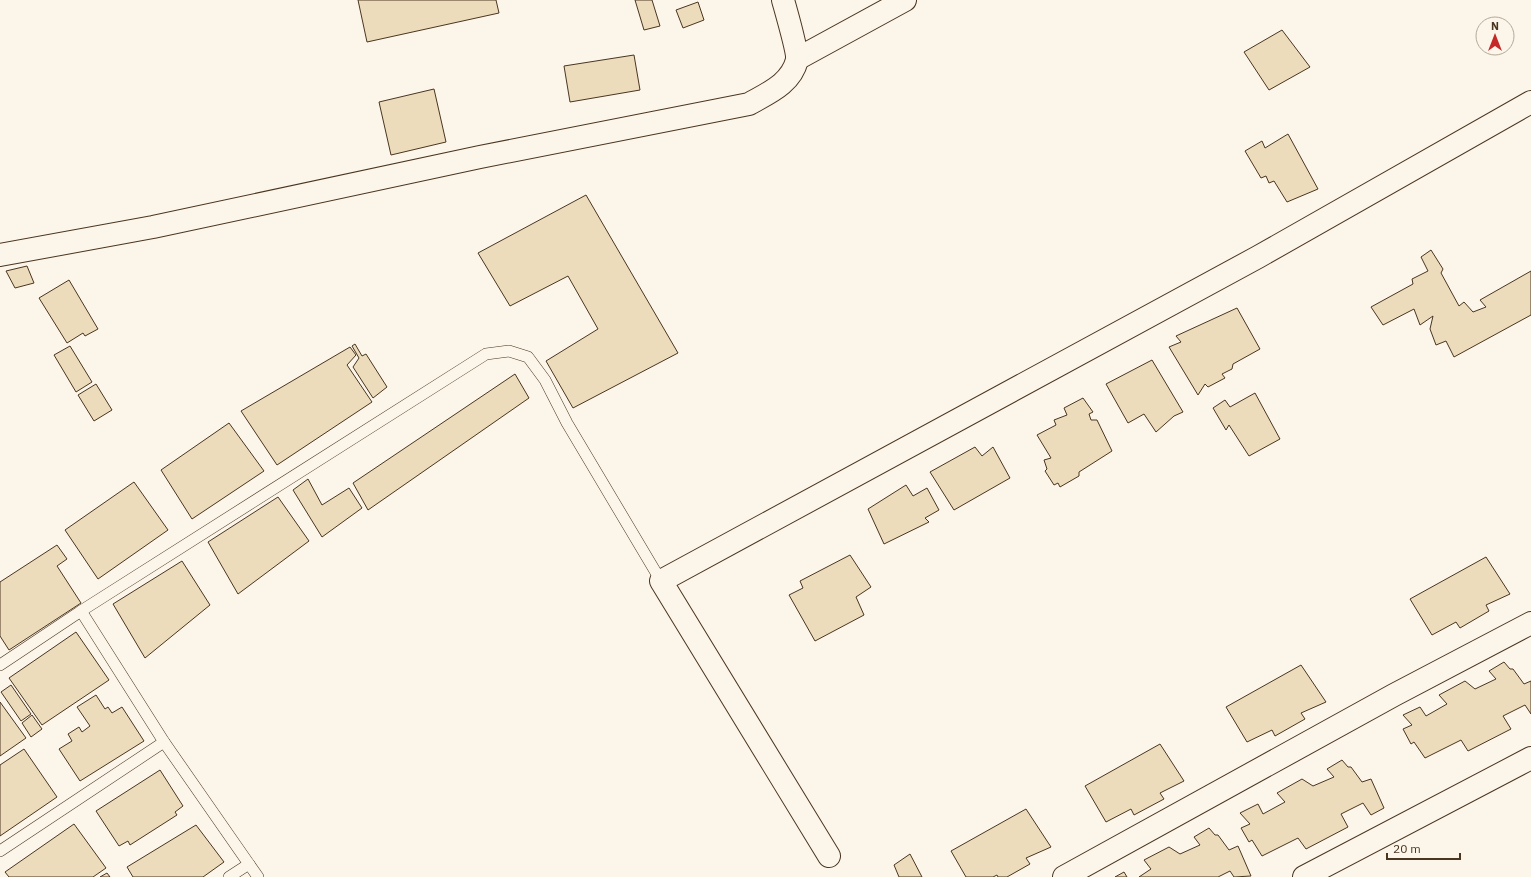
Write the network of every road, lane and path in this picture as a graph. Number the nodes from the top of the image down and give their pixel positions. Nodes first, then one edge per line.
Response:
1 (783, 0) edge
2 (904, 0) edge
3 (797, 59) junction
4 (1531, 102) edge
5 (0, 255) edge
6 (661, 581) junction
7 (82, 611) junction
8 (1531, 623) edge
9 (0, 665) edge
10 (164, 742) junction
11 (1531, 758) edge
12 (0, 851) edge
13 (829, 856) dead end
14 (249, 864) junction
15 (229, 877) edge
16 (258, 877) edge
17 (1064, 877) edge
18 (1304, 877) edge

1 - 3 street
2 - 3 street
3 - 5 street
4 - 6 street
6 - 7 lane
6 - 13 street
7 - 9 lane
7 - 10 lane
8 - 17 street
10 - 12 lane
10 - 14 lane
11 - 18 street
14 - 15 lane
14 - 16 lane

